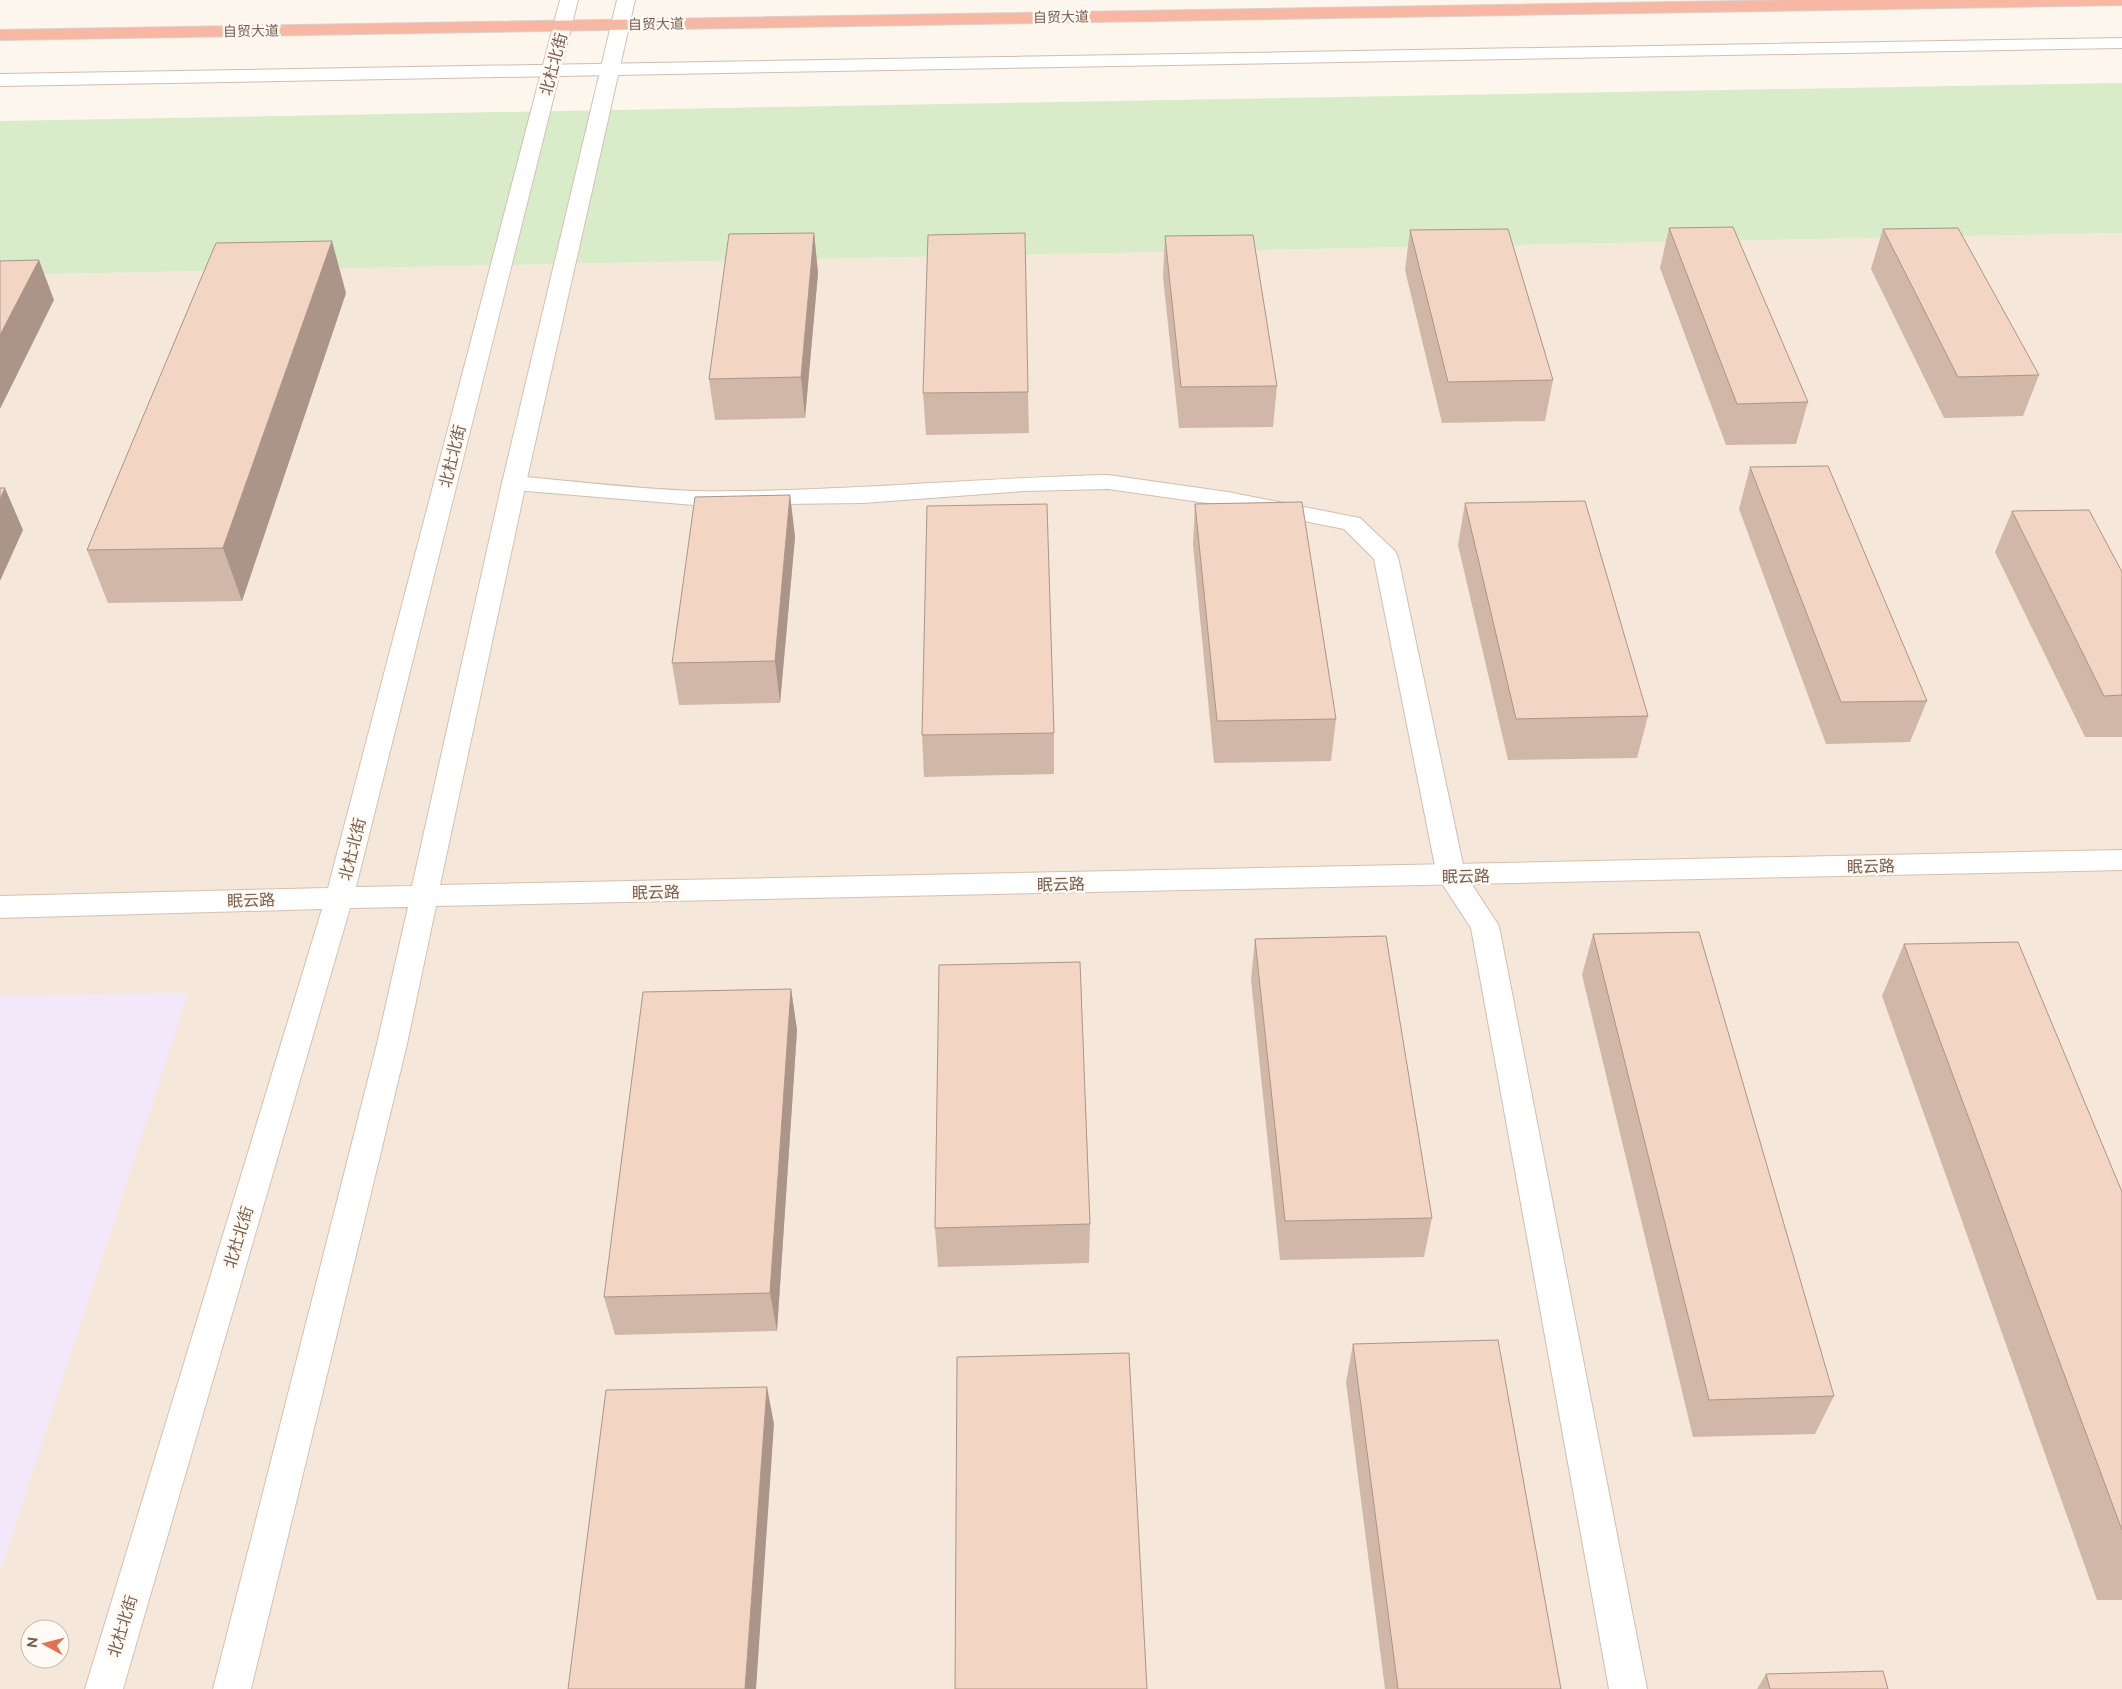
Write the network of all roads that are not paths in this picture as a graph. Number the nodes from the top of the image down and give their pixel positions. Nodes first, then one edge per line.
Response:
1 (2122, 0) edge
2 (623, 12) edge
3 (567, 13) edge
4 (0, 35) edge
5 (2122, 43) edge
6 (609, 70) junction
7 (552, 71) junction
8 (0, 80) edge
9 (514, 483) junction
10 (2122, 860) edge
11 (1451, 876) junction
12 (424, 896) junction
13 (339, 898) junction
14 (0, 907) edge
15 (104, 1689) edge
16 (232, 1689) edge
17 (1628, 1689) edge

1 - 2 highway, 自贸大道
2 - 3 highway, 自贸大道
2 - 6 street
3 - 4 highway, 自贸大道
3 - 7 street, 北杜北街
5 - 6 street
6 - 7 street
6 - 9 street
7 - 8 street
7 - 13 street, 北杜北街
9 - 11 street
9 - 12 street
10 - 11 street, 眠云路
11 - 12 street, 眠云路
11 - 17 street
12 - 13 street, 眠云路
12 - 16 street
13 - 14 street, 眠云路
13 - 15 street, 北杜北街

